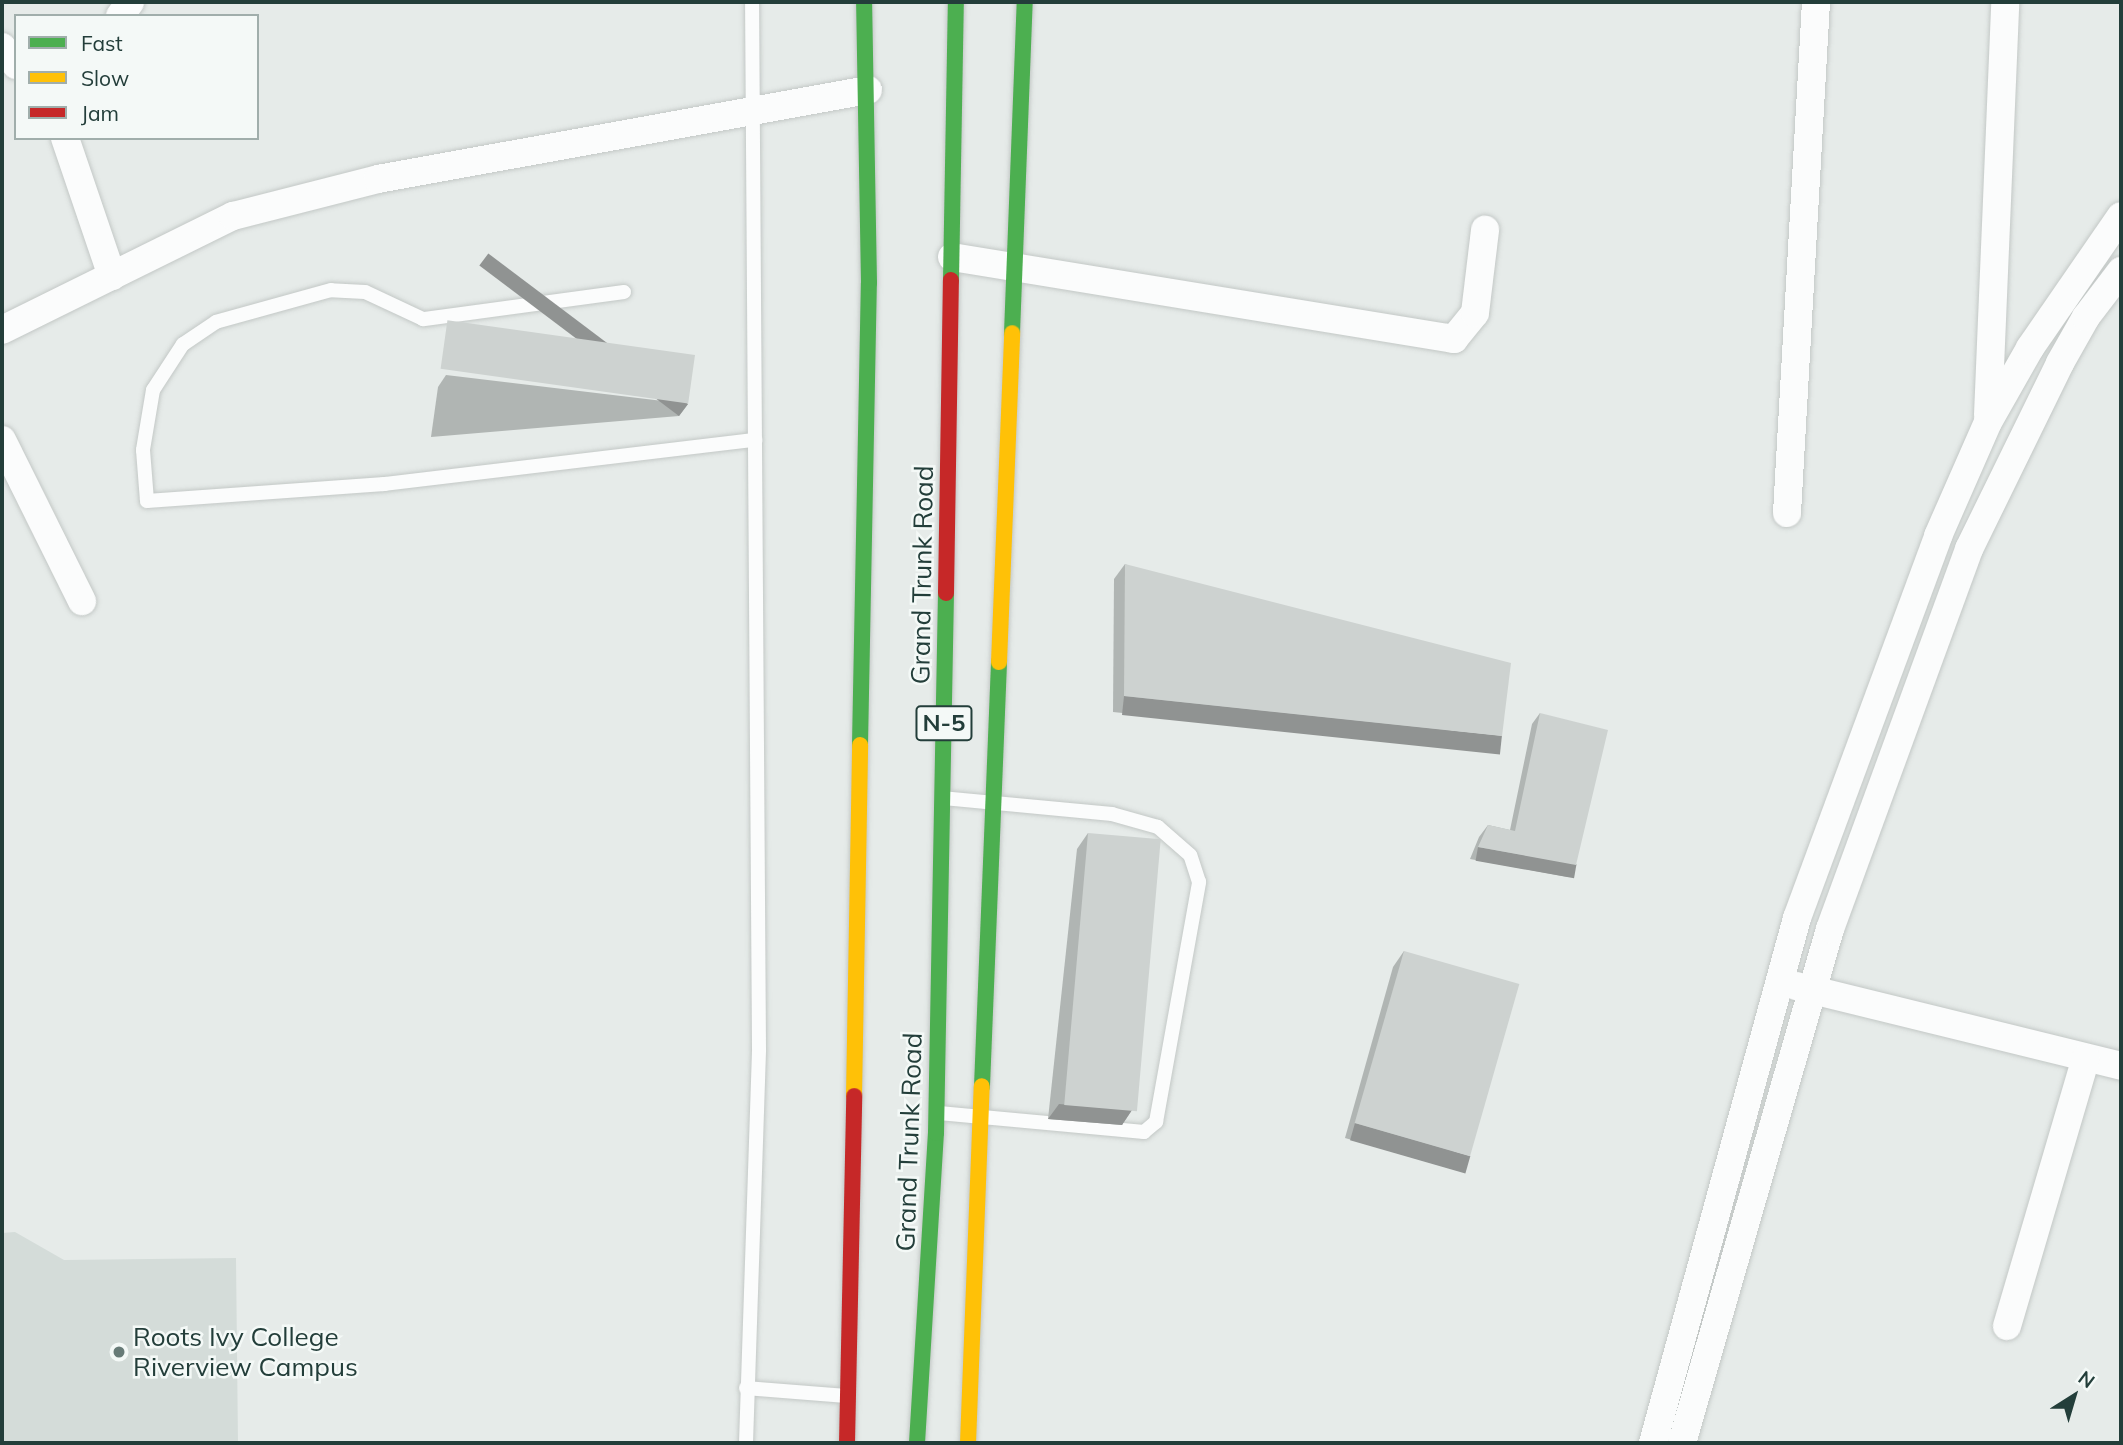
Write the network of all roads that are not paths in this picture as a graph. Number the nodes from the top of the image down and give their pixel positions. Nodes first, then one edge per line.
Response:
1 (752, 2) edge
2 (864, 2) edge
3 (956, 2) edge
4 (1025, 2) edge
5 (1816, 2) edge
6 (2005, 2) edge
7 (2, 47) edge
8 (14, 62) edge
9 (868, 90) junction
10 (750, 111) junction
11 (66, 140) edge
12 (2118, 227) edge
13 (1485, 230) dead end
14 (952, 257) junction
15 (1012, 267) junction
16 (2121, 271) edge
17 (112, 276) junction
18 (624, 292) dead end
19 (2, 330) edge
20 (1988, 422) junction
21 (2, 440) edge
22 (755, 440) junction
23 (2020, 444) junction
24 (1787, 513) dead end
25 (82, 601) dead end
26 (943, 797) junction
27 (995, 803) junction
28 (1779, 983) junction
29 (1812, 990) junction
30 (2086, 1058) junction
31 (2121, 1066) edge
32 (937, 1113) junction
33 (981, 1117) junction
34 (2007, 1326) dead end
35 (747, 1388) junction
36 (849, 1396) junction
37 (746, 1443) edge
38 (847, 1443) edge
39 (917, 1443) edge
40 (968, 1443) edge
41 (1653, 1443) edge
42 (1682, 1443) edge

1 - 10 lane
2 - 9 main road, Grand Trunk Road
3 - 14 main road, Grand Trunk Road / N-5
4 - 15 main road
5 - 24 street
6 - 20 street
7 - 8 street
9 - 10 street
9 - 36 main road, Grand Trunk Road
10 - 17 street
10 - 22 lane
11 - 17 street
12 - 20 street
13 - 15 street
14 - 15 street
14 - 26 main road, Grand Trunk Road / N-5
15 - 27 main road
16 - 23 street
17 - 19 street
18 - 22 lane
20 - 23 street
20 - 28 street
21 - 25 street
22 - 35 lane
23 - 29 street
26 - 27 lane
26 - 32 main road, Grand Trunk Road / N-5
27 - 33 main road
27 - 33 lane
28 - 29 street
28 - 41 street
29 - 30 street
29 - 42 street
30 - 31 street
30 - 34 street
32 - 33 lane
32 - 39 main road, Grand Trunk Road / N-5
33 - 40 main road
35 - 36 lane
35 - 37 lane
36 - 38 main road, Grand Trunk Road

